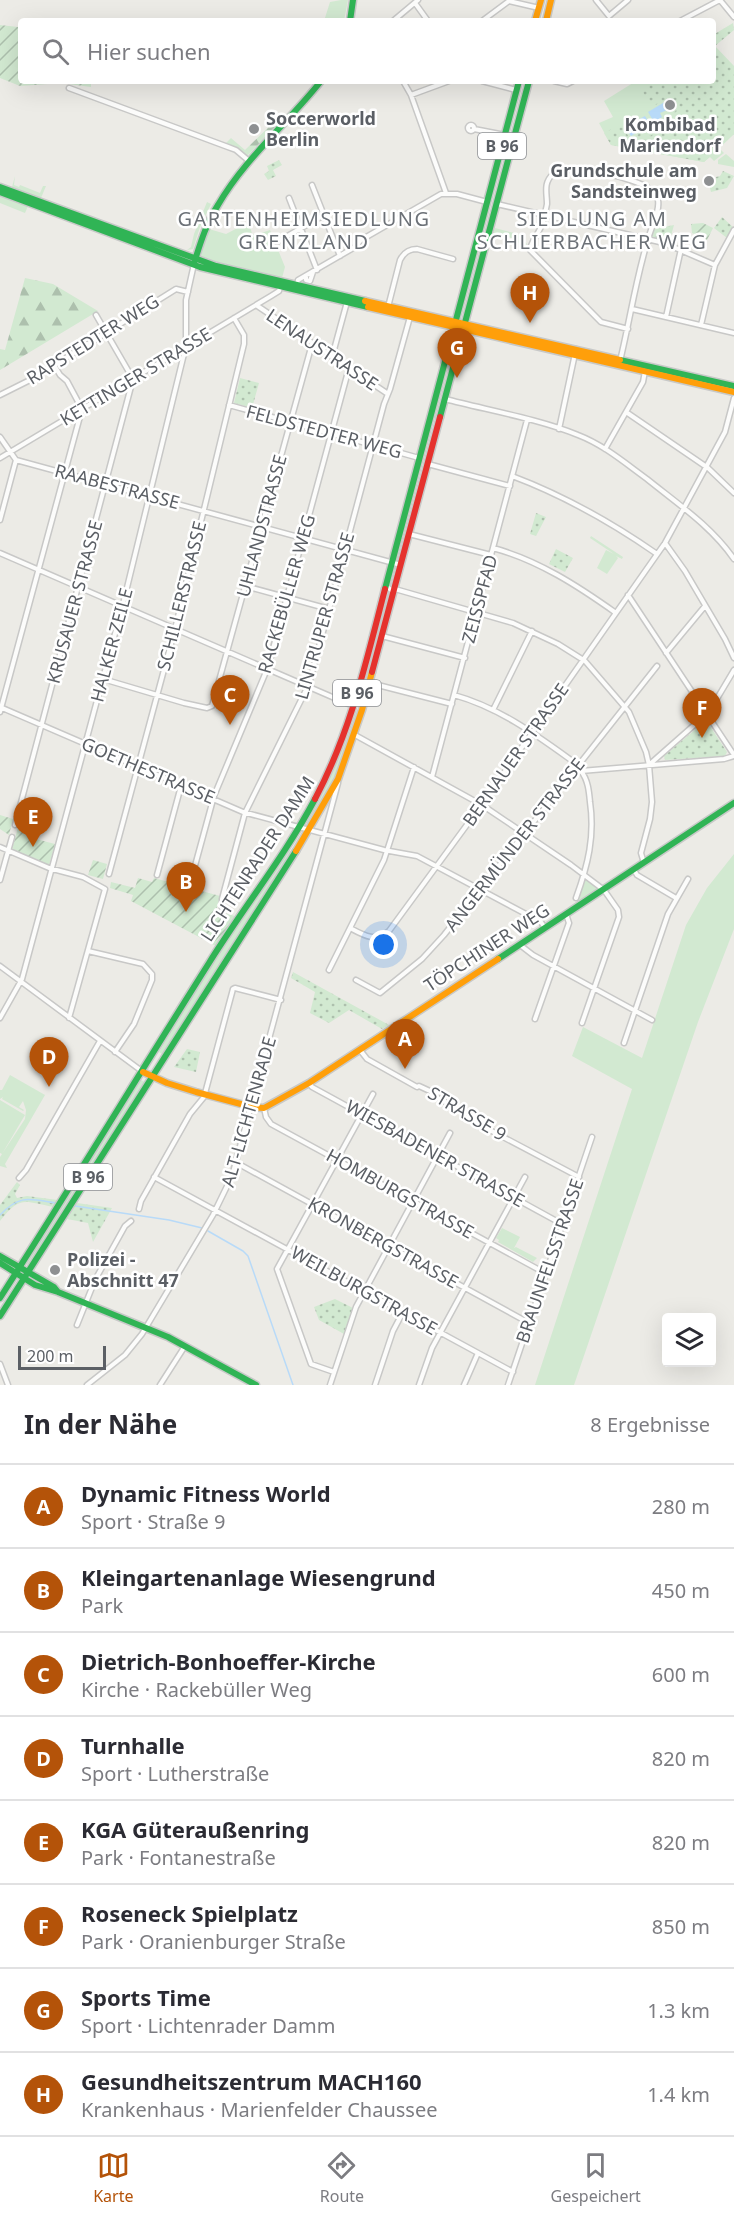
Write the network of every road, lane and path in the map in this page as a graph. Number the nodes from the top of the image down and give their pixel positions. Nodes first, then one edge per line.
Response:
1 (352, 0) edge
2 (541, 0) edge
3 (551, 0) edge
4 (596, 0) edge
5 (627, 0) edge
6 (720, 0) edge
7 (416, 1) edge
8 (539, 8) junction
9 (734, 17) edge
10 (350, 18) edge
11 (396, 18) edge
12 (426, 18) edge
13 (486, 18) edge
14 (536, 18) edge
15 (547, 18) edge
16 (686, 18) edge
17 (319, 84) edge
18 (405, 84) edge
19 (441, 84) edge
20 (494, 84) edge
21 (518, 84) edge
22 (529, 84) edge
23 (69, 88) dead end
24 (517, 90) junction
25 (411, 95) junction
26 (474, 129) dead end
27 (505, 135) junction
28 (249, 161) junction
29 (312, 184) dead end
30 (0, 187) edge
31 (0, 192) edge
32 (446, 193) junction
33 (289, 198) dead end
34 (487, 202) junction
35 (497, 204) junction
36 (324, 215) junction
37 (545, 215) junction
38 (301, 229) junction
39 (734, 230) edge
40 (648, 239) junction
41 (277, 242) dead end
42 (681, 249) junction
43 (340, 256) junction
44 (453, 259) dead end
45 (195, 261) junction
46 (715, 265) junction
47 (315, 271) junction
48 (279, 283) junction
49 (297, 285) junction
50 (188, 292) junction
51 (461, 300) junction
52 (347, 302) junction
53 (471, 302) junction
54 (256, 305) junction
55 (388, 307) junction
56 (632, 309) junction
57 (96, 315) dead end
58 (666, 317) junction
59 (234, 318) junction
60 (410, 320) junction
61 (455, 325) junction
62 (700, 325) junction
63 (464, 327) junction
64 (627, 329) junction
65 (105, 332) junction
66 (734, 333) edge
67 (312, 344) junction
68 (186, 347) junction
69 (448, 349) junction
70 (457, 351) junction
71 (575, 352) junction
72 (332, 357) junction
73 (620, 362) junction
74 (54, 365) junction
75 (349, 368) junction
76 (645, 371) junction
77 (133, 379) junction
78 (734, 386) edge
79 (734, 392) edge
80 (388, 394) junction
81 (0, 395) edge
82 (734, 398) edge
83 (445, 399) junction
84 (229, 405) junction
85 (82, 409) junction
86 (626, 412) junction
87 (527, 420) junction
88 (290, 422) junction
89 (559, 429) junction
90 (331, 434) junction
91 (0, 437) edge
92 (373, 445) junction
93 (605, 449) junction
94 (10, 452) junction
95 (0, 458) edge
96 (419, 458) junction
97 (16, 460) junction
98 (428, 464) junction
99 (706, 467) junction
100 (65, 473) junction
101 (513, 476) junction
102 (106, 484) junction
103 (510, 486) junction
104 (734, 493) edge
105 (149, 496) junction
106 (684, 508) junction
107 (1, 511) edge
108 (203, 511) junction
109 (0, 520) edge
110 (261, 527) junction
111 (409, 534) junction
112 (303, 538) junction
113 (665, 543) junction
114 (494, 548) junction
115 (345, 550) junction
116 (0, 553) edge
117 (657, 554) junction
118 (491, 555) junction
119 (734, 559) edge
120 (391, 562) junction
121 (401, 565) junction
122 (39, 570) junction
123 (386, 585) junction
124 (245, 586) junction
125 (79, 588) junction
126 (395, 589) junction
127 (628, 595) junction
128 (287, 597) junction
129 (122, 606) junction
130 (705, 606) junction
131 (329, 609) junction
132 (477, 611) junction
133 (616, 613) junction
134 (175, 629) junction
135 (532, 631) junction
136 (382, 636) junction
137 (227, 652) junction
138 (665, 653) junction
139 (465, 658) junction
140 (734, 658) edge
141 (583, 659) junction
142 (657, 666) dead end
143 (267, 669) junction
144 (734, 670) edge
145 (103, 679) junction
146 (369, 683) junction
147 (308, 687) junction
148 (158, 694) junction
149 (454, 695) junction
150 (452, 705) junction
151 (625, 706) junction
152 (354, 707) junction
153 (0, 709) edge
154 (362, 710) junction
155 (494, 710) junction
156 (706, 714) junction
157 (42, 725) junction
158 (532, 733) junction
159 (355, 735) junction
160 (85, 744) junction
161 (734, 756) edge
162 (649, 765) junction
163 (577, 766) junction
164 (138, 767) junction
165 (414, 767) junction
166 (581, 771) junction
167 (432, 777) junction
168 (338, 778) junction
169 (181, 786) junction
170 (212, 800) junction
171 (734, 804) edge
172 (482, 805) junction
173 (245, 813) junction
174 (15, 825) dead end
175 (299, 828) junction
176 (309, 830) junction
177 (524, 834) junction
178 (325, 835) junction
179 (12, 837) dead end
180 (287, 846) junction
181 (0, 847) edge
182 (387, 850) junction
183 (8, 851) junction
184 (295, 851) junction
185 (644, 863) junction
186 (437, 866) junction
187 (52, 869) junction
188 (634, 870) junction
189 (109, 874) dead end
190 (157, 875) dead end
191 (585, 875) junction
192 (688, 879) dead end
193 (0, 880) edge
194 (189, 884) dead end
195 (480, 888) junction
196 (604, 890) junction
197 (576, 898) dead end
198 (676, 898) junction
199 (222, 908) dead end
200 (566, 914) junction
201 (350, 928) junction
202 (545, 928) junction
203 (520, 945) junction
204 (88, 951) junction
205 (0, 966) edge
206 (554, 967) junction
207 (329, 970) dead end
208 (356, 980) dead end
209 (21, 982) junction
210 (594, 988) junction
211 (281, 1000) junction
212 (635, 1011) junction
213 (0, 1018) edge
214 (69, 1018) junction
215 (535, 1019) dead end
216 (652, 1020) dead end
217 (582, 1023) dead end
218 (100, 1041) junction
219 (624, 1043) dead end
220 (360, 1050) junction
221 (155, 1051) junction
222 (115, 1052) junction
223 (165, 1057) junction
224 (143, 1072) junction
225 (152, 1077) junction
226 (309, 1083) junction
227 (206, 1094) junction
228 (373, 1094) dead end
229 (252, 1107) junction
230 (264, 1108) junction
231 (361, 1114) junction
232 (115, 1117) junction
233 (450, 1133) dead end
234 (115, 1135) junction
235 (592, 1137) dead end
236 (438, 1156) junction
237 (336, 1159) junction
238 (237, 1163) junction
239 (154, 1177) junction
240 (525, 1177) dead end
241 (579, 1177) junction
242 (19, 1178) dead end
243 (514, 1198) junction
244 (414, 1202) junction
245 (312, 1204) junction
246 (139, 1209) dead end
247 (216, 1211) junction
248 (131, 1221) dead end
249 (562, 1224) junction
250 (489, 1243) junction
251 (389, 1247) junction
252 (288, 1249) junction
253 (0, 1256) edge
254 (0, 1263) edge
255 (18, 1270) junction
256 (545, 1273) junction
257 (26, 1275) junction
258 (465, 1288) junction
259 (365, 1291) junction
260 (0, 1298) edge
261 (85, 1306) junction
262 (403, 1312) junction
263 (0, 1316) edge
264 (529, 1323) junction
265 (77, 1325) dead end
266 (147, 1327) junction
267 (440, 1333) junction
268 (186, 1346) junction
269 (478, 1353) junction
270 (0, 1364) edge
271 (334, 1372) junction
272 (513, 1372) junction
273 (8, 1385) edge
274 (87, 1385) edge
275 (160, 1385) edge
276 (256, 1385) edge
277 (330, 1385) edge
278 (375, 1385) edge
279 (419, 1385) edge
280 (464, 1385) edge
281 (508, 1385) edge

1 - 10 main road
2 - 8 main road
3 - 15 main road
4 - 5 street
6 - 9 street
6 - 16 street
7 - 11 street
7 - 12 street
8 - 13 street
8 - 14 main road
17 - 28 main road
18 - 25 street
19 - 25 street
20 - 24 street
21 - 24 main road, B 96
22 - 35 main road, B 96
23 - 28 street
24 - 27 main road, B 96
25 - 32 street
26 - 27 street
27 - 34 main road, B 96
28 - 45 main road
29 - 36 street
30 - 45 main road
31 - 45 main road
32 - 34 street
32 - 43 street
33 - 38 street
34 - 51 main road, B 96
35 - 37 street
35 - 53 main road, B 96
36 - 38 street
36 - 43 street
37 - 40 street
37 - 40 street
37 - 64 street
38 - 41 street
38 - 47 street
39 - 46 street
40 - 42 street
40 - 56 street
42 - 46 street
42 - 58 street
43 - 47 street
44 - 55 street
45 - 48 main road
45 - 50 street, HALKER ZEILE
46 - 62 street
47 - 49 street
48 - 49 main road
48 - 52 main road
48 - 54 street, KETTINGER STRASSE
49 - 55 main road
50 - 65 street, RAPSTEDTER WEG
50 - 68 street, HALKER ZEILE
51 - 53 main road
51 - 61 main road, B 96
52 - 60 main road
52 - 72 street
53 - 63 main road, B 96
54 - 59 street, KETTINGER STRASSE
54 - 67 street, LENAUSTRASSE
55 - 61 main road
56 - 58 street
56 - 64 street
57 - 65 street
58 - 62 street
59 - 68 street, KETTINGER STRASSE
59 - 84 street, SCHILLERSTRASSE
60 - 61 main road
60 - 80 street, LINTRUPER STRASSE
61 - 63 main road
61 - 69 main road, LICHTENRADER DAMM / B 96
62 - 66 street
63 - 70 main road, LICHTENRADER DAMM / B 96
63 - 71 main road
64 - 73 street
65 - 74 street, RAPSTEDTER WEG
65 - 77 street
67 - 72 street, LENAUSTRASSE
67 - 88 street, UHLANDSTRASSE
68 - 77 street, KETTINGER STRASSE
68 - 105 street, HALKER ZEILE
69 - 70 main road
69 - 96 main road, LICHTENRADER DAMM / B 96
70 - 83 main road, LICHTENRADER DAMM / B 96
71 - 73 main road
71 - 89 street
72 - 75 street, LENAUSTRASSE
73 - 76 main road
73 - 78 main road
74 - 81 street, RAPSTEDTER WEG
74 - 85 street
75 - 80 street, LENAUSTRASSE
75 - 90 street, RACKEBÜLLER WEG
76 - 79 main road
76 - 86 street
77 - 85 street, KETTINGER STRASSE
77 - 102 street, KRUSAUER STRASSE
80 - 92 street, LINTRUPER STRASSE
82 - 99 street, BERNAUER STRASSE
83 - 87 street
83 - 98 main road, LICHTENRADER DAMM / B 96
84 - 88 street, FELDSTEDTER WEG
84 - 108 street, SCHILLERSTRASSE
85 - 94 street, KETTINGER STRASSE
85 - 100 street
86 - 93 street
86 - 99 street
87 - 89 street
87 - 101 street, ZEISSPFAD
88 - 90 street, FELDSTEDTER WEG
88 - 110 street, UHLANDSTRASSE
89 - 93 street
90 - 92 street, FELDSTEDTER WEG
90 - 112 street, RACKEBÜLLER WEG
91 - 94 street
92 - 96 street, FELDSTEDTER WEG
92 - 115 street, LINTRUPER STRASSE
93 - 106 street
94 - 95 street, KETTINGER STRASSE
94 - 97 street
96 - 120 main road, LICHTENRADER DAMM / B 96
97 - 100 street, RAABESTRASSE
97 - 107 street
98 - 103 street
98 - 111 main road, LICHTENRADER DAMM / B 96
99 - 104 street
99 - 106 street, BERNAUER STRASSE
100 - 102 street, RAABESTRASSE
100 - 122 street
101 - 103 street, ZEISSPFAD
101 - 117 street
102 - 105 street, RAABESTRASSE
102 - 125 street, KRUSAUER STRASSE
103 - 114 street, ZEISSPFAD
105 - 108 street, RAABESTRASSE
105 - 129 street, HALKER ZEILE
106 - 113 street, BERNAUER STRASSE
106 - 119 street
107 - 109 street
108 - 110 street, RAABESTRASSE
108 - 134 street, SCHILLERSTRASSE
110 - 112 street, RAABESTRASSE
110 - 124 street, UHLANDSTRASSE
111 - 118 street
111 - 121 main road, LICHTENRADER DAMM / B 96
112 - 115 street, RAABESTRASSE
112 - 128 street, RACKEBÜLLER WEG
113 - 117 street, BERNAUER STRASSE
113 - 130 street
114 - 118 street, ZEISSPFAD
114 - 133 street
115 - 120 street, RAABESTRASSE
115 - 131 street, LINTRUPER STRASSE
116 - 122 street
117 - 127 street, BERNAUER STRASSE
118 - 132 street, ZEISSPFAD
120 - 121 street, RAABESTRASSE
120 - 123 main road, LICHTENRADER DAMM / B 96
121 - 126 main road, LICHTENRADER DAMM / B 96
122 - 125 street
122 - 153 street
123 - 126 street
123 - 152 main road, LICHTENRADER DAMM / B 96
124 - 128 street
124 - 137 street, UHLANDSTRASSE
125 - 129 street
125 - 157 street, KRUSAUER STRASSE
126 - 132 street
126 - 136 main road, LICHTENRADER DAMM / B 96
127 - 133 street, BERNAUER STRASSE
127 - 138 street
128 - 131 street
128 - 143 street, RACKEBÜLLER WEG
129 - 134 street
129 - 145 street, HALKER ZEILE
130 - 138 street
130 - 140 street
131 - 147 street, LINTRUPER STRASSE
132 - 135 street
132 - 139 street, ZEISSPFAD
133 - 141 street, BERNAUER STRASSE
134 - 137 street
134 - 148 street, SCHILLERSTRASSE
135 - 141 street
135 - 155 street
136 - 139 street
136 - 146 main road, LICHTENRADER DAMM / B 96
137 - 143 street
137 - 148 street, UHLANDSTRASSE
138 - 156 street
139 - 149 street, ZEISSPFAD
141 - 151 street
141 - 158 street, BERNAUER STRASSE
142 - 151 street, ANGERMÜNDER STRASSE
143 - 147 street
143 - 170 street, RACKEBÜLLER WEG
144 - 156 street
145 - 148 street
145 - 160 street, HALKER ZEILE
146 - 150 street
146 - 154 main road, LICHTENRADER DAMM / B 96
147 - 152 street
147 - 173 street, LINTRUPER STRASSE
148 - 164 street, SCHILLERSTRASSE
149 - 150 street, ZEISSPFAD
149 - 155 street
150 - 167 street, ZEISSPFAD
151 - 162 street
151 - 163 street, ANGERMÜNDER STRASSE
152 - 154 street
152 - 175 main road, LICHTENRADER DAMM / B 96
153 - 157 street, GOETHESTRASSE
154 - 159 main road, LICHTENRADER DAMM / B 96
155 - 158 street
156 - 161 street
156 - 162 street
157 - 160 street, GOETHESTRASSE
157 - 174 street, KRUSAUER STRASSE
158 - 163 street
158 - 172 street, BERNAUER STRASSE
159 - 165 street
159 - 168 main road, LICHTENRADER DAMM / B 96
160 - 164 street, GOETHESTRASSE
160 - 187 street, HALKER ZEILE
161 - 162 street
162 - 166 street
162 - 185 street
163 - 166 street
163 - 177 street, ANGERMÜNDER STRASSE
164 - 169 street, GOETHESTRASSE
164 - 189 street, SCHILLERSTRASSE
165 - 167 street
165 - 182 street
166 - 191 street
167 - 172 street
168 - 176 main road, LICHTENRADER DAMM / B 96
168 - 178 street, LICHTENRADER DAMM
169 - 170 street, GOETHESTRASSE
169 - 190 street
170 - 173 street, GOETHESTRASSE
170 - 194 street, RACKEBÜLLER WEG
171 - 185 main road, TÖPCHINER WEG
172 - 177 street
172 - 186 street, BERNAUER STRASSE
173 - 175 street, GOETHESTRASSE
173 - 199 street, LINTRUPER STRASSE
175 - 176 street, GOETHESTRASSE
175 - 180 main road, LICHTENRADER DAMM / B 96
176 - 178 street, GOETHESTRASSE
176 - 184 main road, LICHTENRADER DAMM / B 96
177 - 191 street
177 - 195 street, ANGERMÜNDER STRASSE
178 - 182 street, GOETHESTRASSE
178 - 211 street, ALT-LICHTENRADE
179 - 183 street
180 - 184 main road
180 - 221 main road, LICHTENRADER DAMM / B 96
181 - 183 street
182 - 186 street, GOETHESTRASSE
182 - 201 street
183 - 187 street
183 - 193 street
184 - 223 main road, LICHTENRADER DAMM / B 96
185 - 188 main road, TÖPCHINER WEG
186 - 195 street, GOETHESTRASSE
186 - 201 street, BERNAUER STRASSE
187 - 204 street
187 - 209 street, HALKER ZEILE
188 - 196 main road, TÖPCHINER WEG
188 - 198 street
191 - 196 street
191 - 197 street
192 - 198 street
195 - 202 street, GOETHESTRASSE
195 - 208 street, ANGERMÜNDER STRASSE
196 - 200 main road, TÖPCHINER WEG
196 - 210 street
198 - 212 street
200 - 202 main road, TÖPCHINER WEG
200 - 206 street
201 - 207 street
202 - 203 main road, TÖPCHINER WEG
203 - 206 street
203 - 220 main road, TÖPCHINER WEG
204 - 214 street
204 - 222 street
205 - 209 street
206 - 210 street
206 - 215 street
209 - 213 street, HALKER ZEILE
209 - 214 street
210 - 212 street
210 - 217 street
211 - 227 street
211 - 229 street, ALT-LICHTENRADE
212 - 216 street
212 - 219 street
214 - 218 street
218 - 222 street
218 - 242 street
220 - 226 main road, TÖPCHINER WEG
220 - 241 street, STRASSE 9
221 - 223 main road
221 - 224 main road, LICHTENRADER DAMM / B 96
222 - 224 street
223 - 225 main road, LICHTENRADER DAMM / B 96
224 - 225 main road
224 - 232 main road, LICHTENRADER DAMM / B 96
225 - 227 main road
225 - 234 main road, LICHTENRADER DAMM / B 96
226 - 230 main road, TÖPCHINER WEG
226 - 231 street, WIESBADENER STRASSE
227 - 229 main road
227 - 239 street
228 - 231 street
229 - 230 main road
229 - 238 street, ALT-LICHTENRADE
230 - 237 street, HOMBURGSTRASSE
231 - 236 street, WIESBADENER STRASSE
231 - 237 street
232 - 234 main road
232 - 255 main road, LICHTENRADER DAMM / B 96
233 - 236 street
234 - 257 main road, LICHTENRADER DAMM / B 96
235 - 241 street, BRAUNFELSSTRASSE
236 - 243 street, WIESBADENER STRASSE
236 - 244 street
237 - 244 street, HOMBURGSTRASSE
237 - 245 street
238 - 245 street, KRONBERGSTRASSE
238 - 247 street, ALT-LICHTENRADE
239 - 246 street
239 - 247 street, WEILBURGSTRASSE
240 - 243 street
241 - 249 street, BRAUNFELSSTRASSE
243 - 249 street, WIESBADENER STRASSE
243 - 250 street
244 - 250 street, HOMBURGSTRASSE
244 - 251 street
245 - 251 street, KRONBERGSTRASSE
245 - 252 street
247 - 252 street, WEILBURGSTRASSE
247 - 266 street, ALT-LICHTENRADE
248 - 261 street
249 - 256 street, BRAUNFELSSTRASSE
250 - 256 street, HOMBURGSTRASSE
250 - 258 street
251 - 258 street, KRONBERGSTRASSE
251 - 259 street
252 - 259 street, WEILBURGSTRASSE
252 - 271 street
253 - 255 main road
254 - 255 main road
255 - 257 main road
255 - 260 main road, LICHTENRADER DAMM / B 96
256 - 264 street, BRAUNFELSSTRASSE
257 - 261 main road
257 - 263 main road, LICHTENRADER DAMM / B 96
258 - 264 street, KRONBERGSTRASSE
258 - 267 street
259 - 262 street, WEILBURGSTRASSE
259 - 271 street
261 - 265 street
261 - 266 main road
262 - 267 street, WEILBURGSTRASSE
262 - 278 street
264 - 272 street, BRAUNFELSSTRASSE
266 - 268 main road
266 - 274 street, ALT-LICHTENRADE
267 - 269 street, WEILBURGSTRASSE
267 - 279 street
268 - 275 street
268 - 276 main road
269 - 272 street, WEILBURGSTRASSE
269 - 280 street
270 - 273 street
271 - 277 street
272 - 281 street, BRAUNFELSSTRASSE

